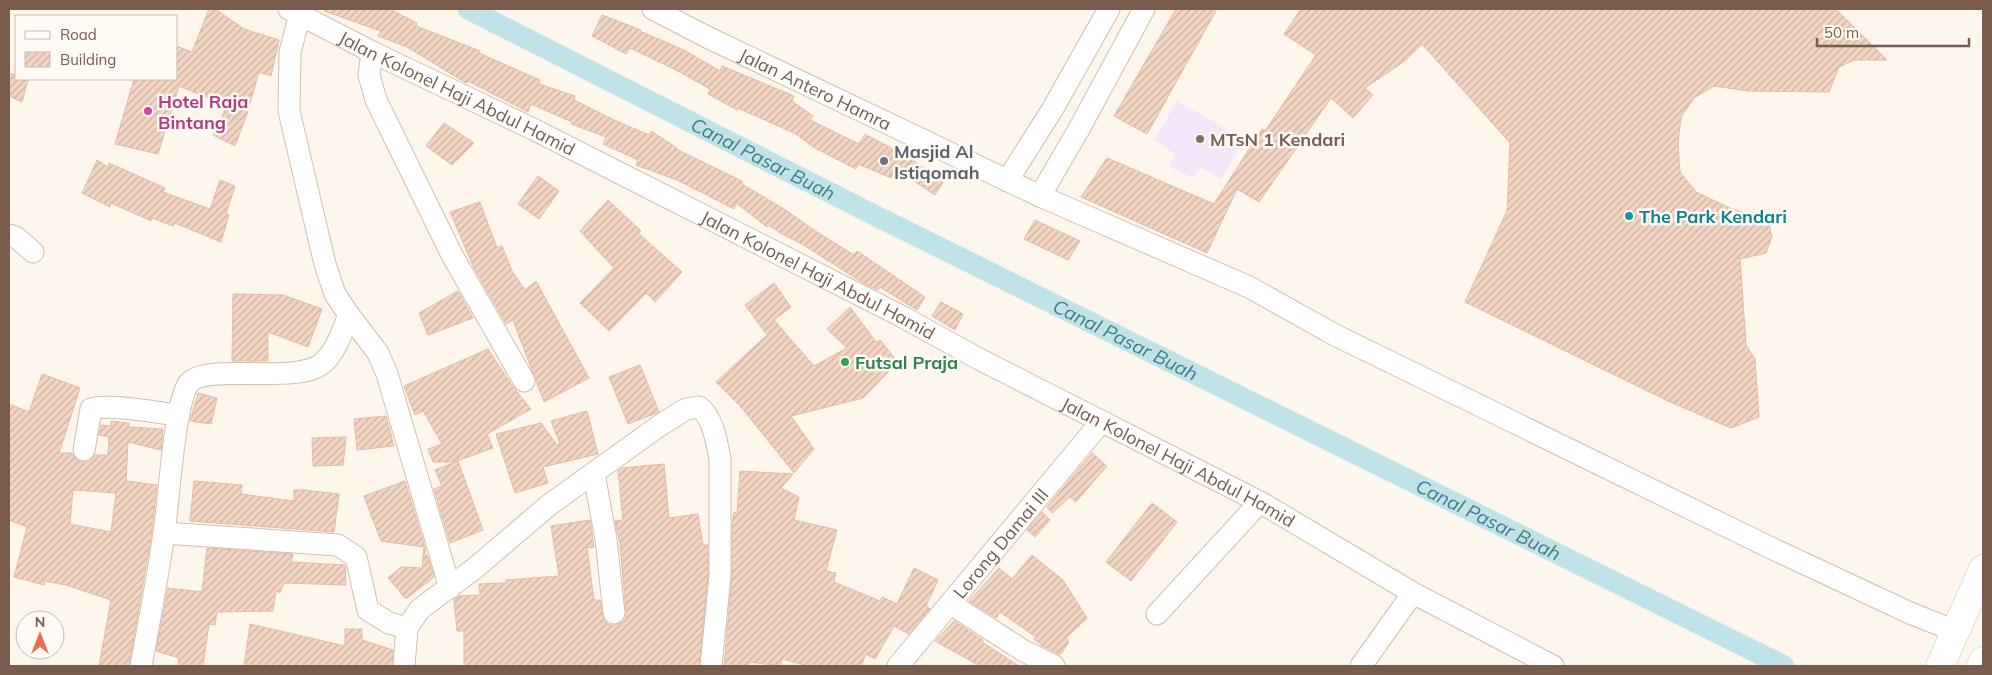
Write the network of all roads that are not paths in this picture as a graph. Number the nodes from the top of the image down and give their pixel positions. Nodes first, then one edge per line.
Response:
1 (653, 9) edge
2 (1109, 9) edge
3 (1144, 9) edge
4 (295, 11) edge
5 (372, 52) junction
6 (1007, 180) junction
7 (1040, 196) junction
8 (9, 235) edge
9 (33, 252) dead end
10 (348, 315) junction
11 (524, 380) dead end
12 (179, 415) junction
13 (1102, 420) junction
14 (84, 450) dead end
15 (594, 474) junction
16 (1260, 502) junction
17 (164, 533) junction
18 (1983, 569) edge
19 (450, 588) junction
20 (1413, 593) junction
21 (951, 604) junction
22 (614, 613) dead end
23 (1157, 614) dead end
24 (407, 628) junction
25 (1955, 631) junction
26 (1983, 661) edge
27 (141, 666) edge
28 (404, 666) edge
29 (711, 666) edge
30 (898, 666) edge
31 (1054, 666) edge
32 (1361, 666) edge
33 (1553, 666) edge
34 (1940, 666) edge
35 (1981, 666) edge

1 - 6 street, Jalan Antero Hamra
2 - 6 street
3 - 7 street
4 - 5 street, Jalan Kolonel Haji Abdul Hamid
4 - 10 street
5 - 11 street
5 - 13 street, Jalan Kolonel Haji Abdul Hamid
6 - 7 street, Jalan Antero Hamra
7 - 25 street, Jalan Antero Hamra
8 - 9 street
10 - 12 street
10 - 19 street
12 - 14 street
12 - 17 street
13 - 16 street, Jalan Kolonel Haji Abdul Hamid
13 - 21 street, Lorong Damai III
15 - 19 street
15 - 22 street
15 - 29 street
16 - 20 street, Jalan Kolonel Haji Abdul Hamid
16 - 23 street
17 - 24 street
17 - 27 street
18 - 25 main road
19 - 24 street
20 - 32 street
20 - 33 street, Jalan Kolonel Haji Abdul Hamid
21 - 30 street, Lorong Damai III
21 - 31 street
24 - 28 street
25 - 34 main road
26 - 35 main road

